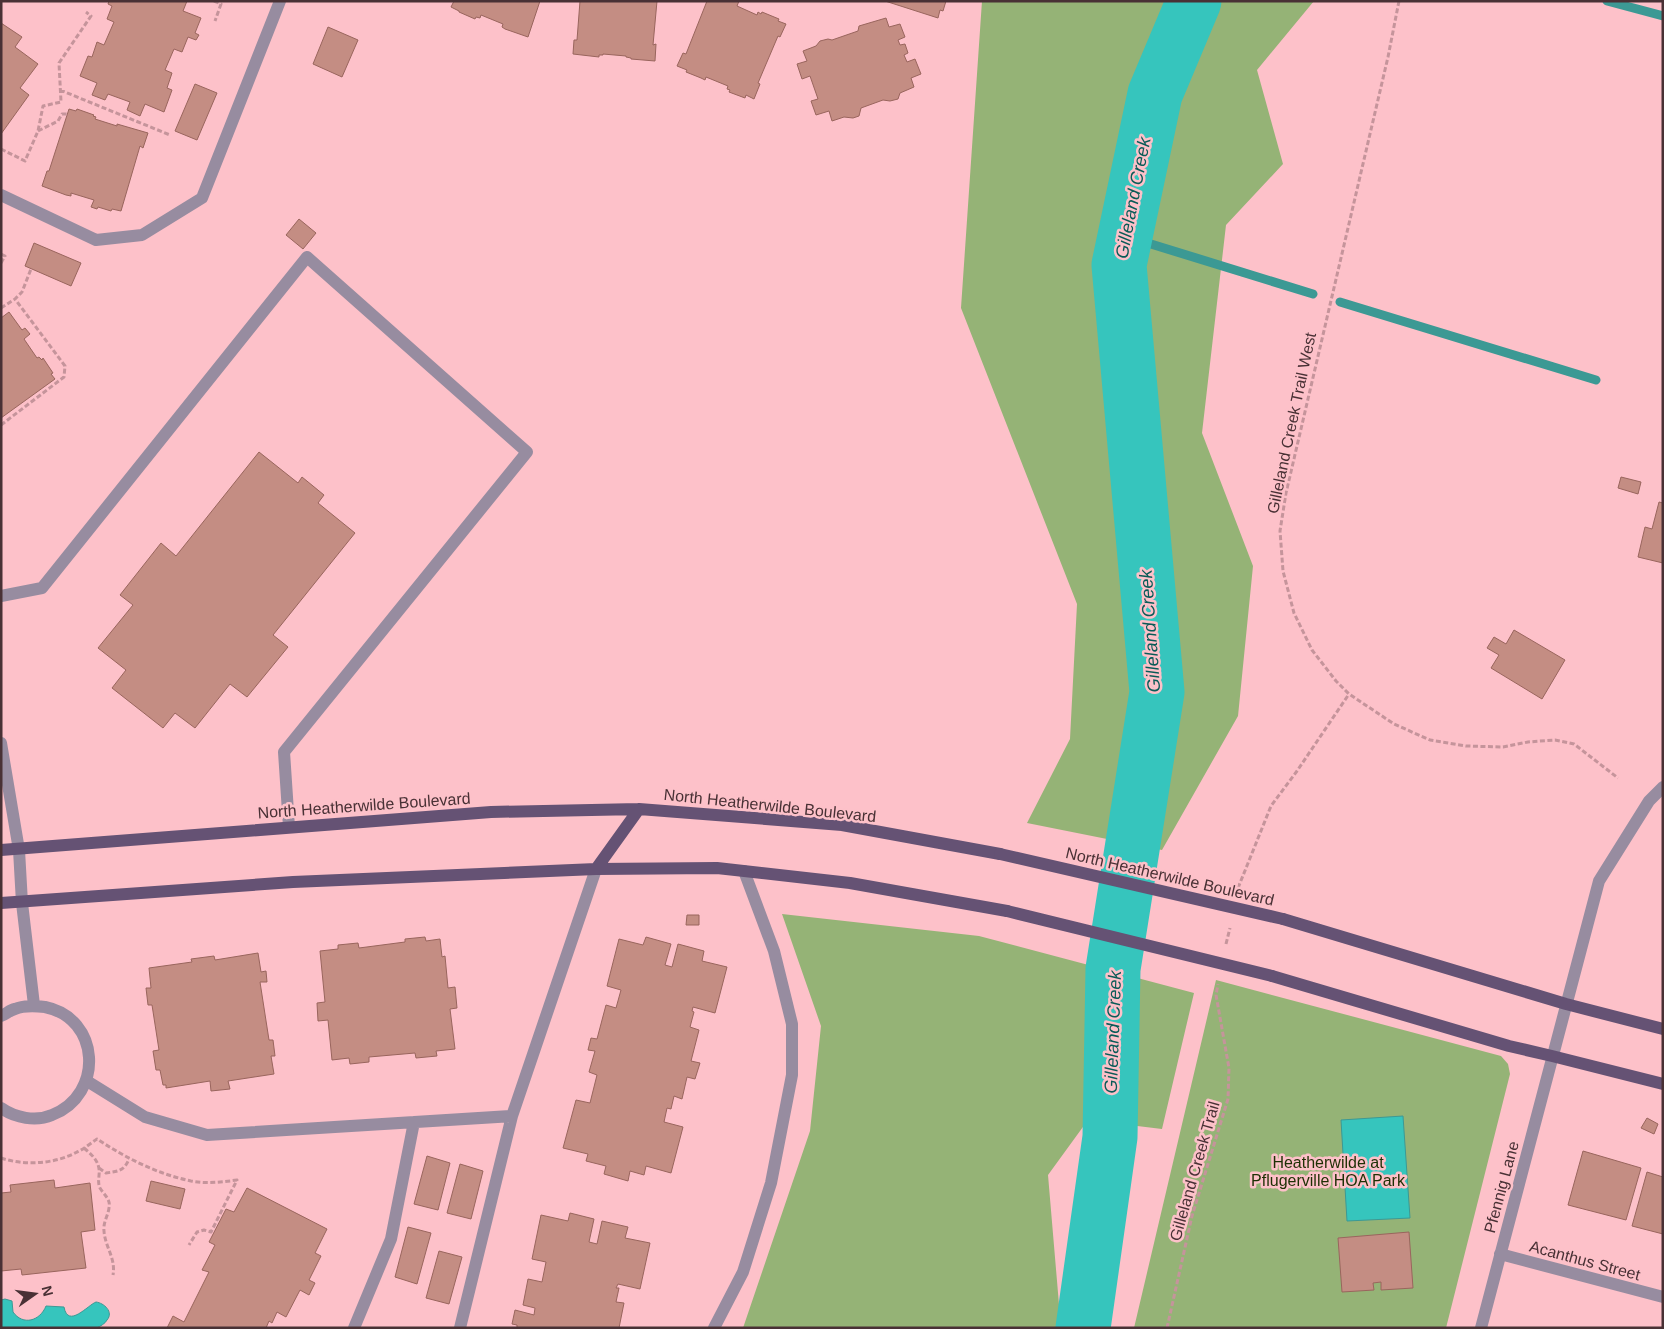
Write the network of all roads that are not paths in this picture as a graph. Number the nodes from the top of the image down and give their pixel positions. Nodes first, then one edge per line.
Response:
1 (280, 1) edge
2 (1, 195) edge
3 (1, 596) edge
4 (1, 742) edge
5 (1663, 787) edge
6 (639, 809) junction
7 (290, 827) junction
8 (1, 850) edge
9 (19, 850) junction
10 (596, 870) junction
11 (744, 871) junction
12 (22, 902) junction
13 (1, 904) edge
14 (1566, 1004) junction
15 (34, 1005) junction
16 (1, 1016) edge
17 (1663, 1029) edge
18 (1552, 1056) junction
19 (87, 1081) junction
20 (1663, 1084) edge
21 (1, 1108) edge
22 (512, 1116) junction
23 (414, 1122) junction
24 (1500, 1254) junction
25 (1663, 1297) edge
26 (354, 1328) edge
27 (460, 1328) edge
28 (714, 1328) edge
29 (1481, 1328) edge

1 - 2 street
3 - 7 street
4 - 9 street
5 - 14 street, Pfennig Lane
6 - 7 main road, North Heatherwilde Boulevard
6 - 10 main road
6 - 14 main road, North Heatherwilde Boulevard, bridge
7 - 9 main road, North Heatherwilde Boulevard
8 - 9 main road, North Heatherwilde Boulevard
9 - 12 street
10 - 11 main road
10 - 12 main road
10 - 22 street
11 - 18 main road, bridge
11 - 28 street
12 - 13 main road
12 - 15 street
14 - 17 main road, North Heatherwilde Boulevard
14 - 18 street, Pfennig Lane
15 - 16 street
15 - 19 street
18 - 20 main road
18 - 24 street, Pfennig Lane
19 - 21 street
19 - 23 street
22 - 23 street
22 - 27 street
23 - 26 street
24 - 25 street, Acanthus Street
24 - 29 street, Pfennig Lane

